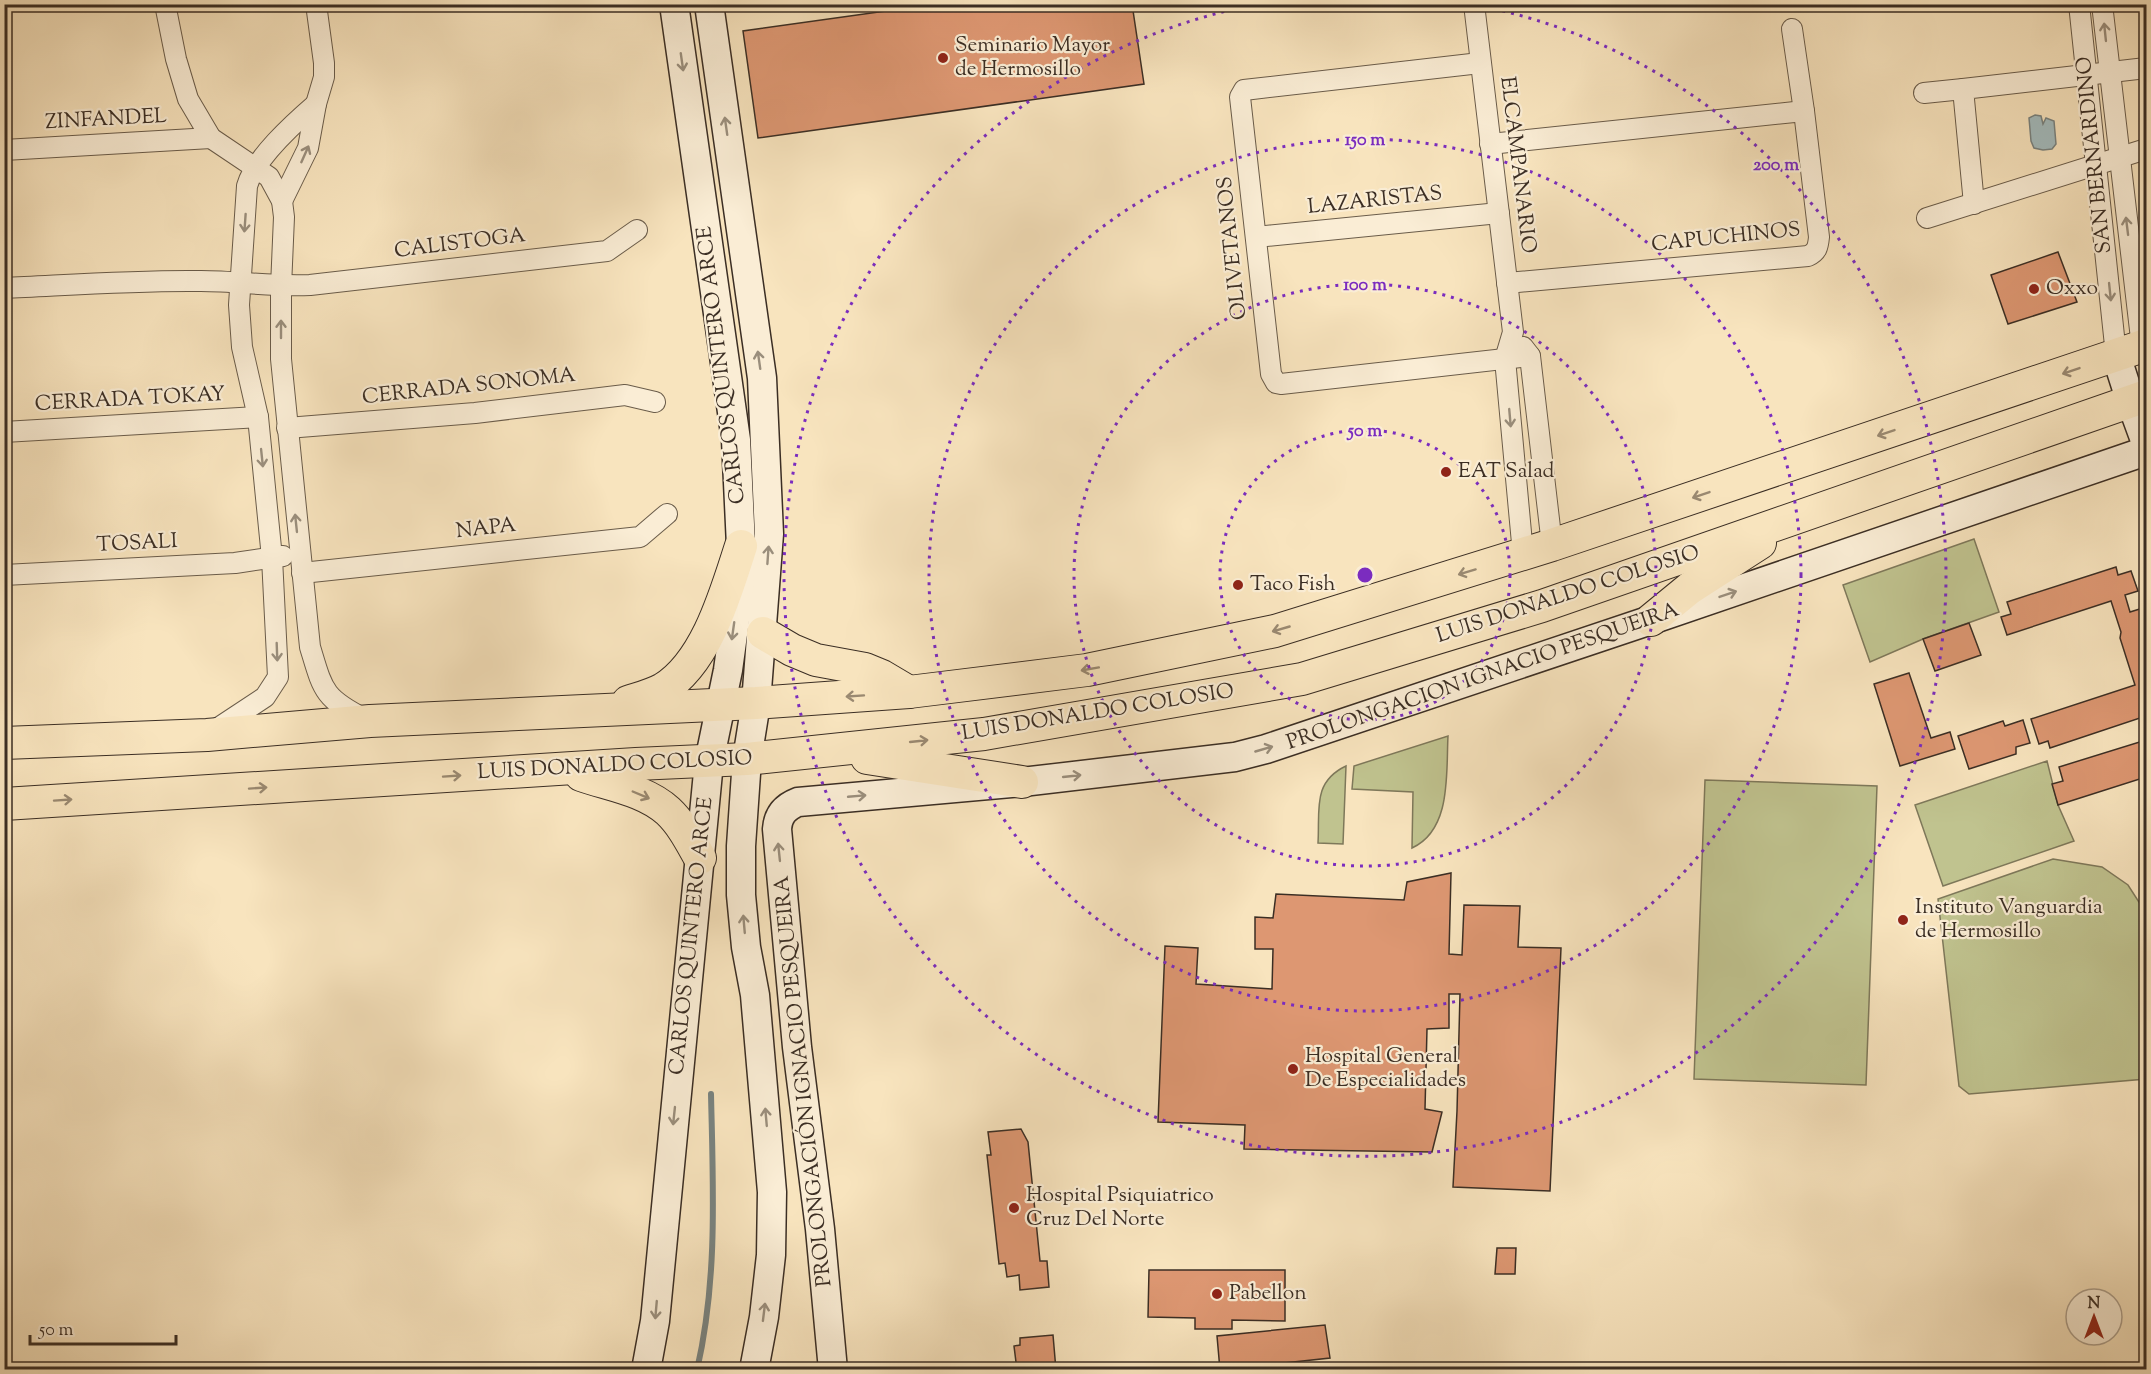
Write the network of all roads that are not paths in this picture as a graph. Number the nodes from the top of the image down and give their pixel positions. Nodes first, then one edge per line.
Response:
1 (165, 4) edge
2 (316, 4) edge
3 (674, 4) edge
4 (709, 4) edge
5 (1474, 4) edge
6 (2079, 4) edge
7 (2102, 4) edge
8 (1792, 29) dead end
9 (717, 60) junction
10 (1480, 63) junction
11 (2146, 68) edge
12 (2109, 71) junction
13 (2086, 74) junction
14 (1963, 89) junction
15 (1924, 93) dead end
16 (316, 104) junction
17 (1804, 111) junction
18 (211, 138) junction
19 (693, 142) junction
20 (1490, 144) junction
21 (2146, 149) edge
22 (4, 150) edge
23 (2119, 159) junction
24 (2097, 166) junction
25 (256, 167) junction
26 (734, 183) junction
27 (282, 201) junction
28 (1974, 204) junction
29 (1499, 213) junction
30 (1927, 218) dead end
31 (637, 230) dead end
32 (1256, 237) junction
33 (241, 282) junction
34 (1507, 283) junction
35 (281, 286) junction
36 (4, 288) edge
37 (1513, 332) junction
38 (2138, 352) edge
39 (1530, 356) junction
40 (1505, 359) junction
41 (2139, 399) edge
42 (655, 402) dead end
43 (258, 417) junction
44 (287, 428) junction
45 (4, 432) edge
46 (2146, 443) edge
47 (2146, 451) edge
48 (667, 514) dead end
49 (1791, 520) junction
50 (741, 546) junction
51 (1537, 549) junction
52 (272, 558) junction
53 (301, 563) junction
54 (4, 575) edge
55 (1651, 621) junction
56 (763, 633) junction
57 (909, 692) junction
58 (720, 703) junction
59 (756, 703) junction
60 (599, 712) junction
61 (370, 721) junction
62 (207, 735) junction
63 (7, 746) edge
64 (816, 751) junction
65 (747, 759) junction
66 (709, 762) junction
67 (566, 769) junction
68 (1022, 782) junction
69 (798, 802) joint
70 (4, 804) edge
71 (700, 858) junction
72 (755, 995) junction
73 (797, 1047) junction
74 (646, 1370) edge
75 (754, 1370) edge
76 (833, 1370) edge

1 - 18 street
2 - 16 street
3 -> 19 main road, CARLOS QUINTERO ARCE
4 - 9 main road, CARLOS QUINTERO ARCE
5 - 10 street, ELCAMPANARIO
6 - 13 street, SAN BERNARDINO
12 -> 7 street, SAN BERNARDINO
8 - 17 street
9 - 19 main road
26 -> 9 main road, CARLOS QUINTERO ARCE
10 - 20 street, ELCAMPANARIO
10 - 32 street, OLIVETANOS
11 - 12 street
12 - 13 street
12 - 23 street, SAN BERNARDINO
13 - 14 street
13 - 24 street, SAN BERNARDINO
14 - 15 street
14 - 28 street
16 - 25 street
27 -> 16 street
17 - 20 street
17 - 34 street, CAPUCHINOS
18 - 22 street, ZINFANDEL
18 - 25 street
19 - 26 main road
19 - 50 main road, CARLOS QUINTERO ARCE
20 - 29 street, ELCAMPANARIO
21 - 23 street
23 - 24 street
38 -> 23 street, SAN BERNARDINO
24 - 28 street
24 -> 38 street, SAN BERNARDINO
25 - 27 street
25 -> 33 street
56 -> 26 main road, CARLOS QUINTERO ARCE
27 - 35 street
28 - 30 street
29 - 32 street, LAZARISTAS
29 - 34 street, ELCAMPANARIO
31 - 35 street, CALISTOGA
32 - 40 street, OLIVETANOS
33 - 35 street, CALISTOGA
33 - 36 street, CALISTOGA
33 - 43 street
34 - 37 street, ELCAMPANARIO
44 -> 35 street
37 - 39 street, ELCAMPANARIO
37 - 40 street, ELCAMPANARIO
38 - 41 main road, SAN BERNARDINO
38 -> 51 main road
39 - 40 street, OLIVETANOS
39 - 51 street, ELCAMPANARIO
40 -> 51 street, ELCAMPANARIO
41 - 46 main road, SAN BERNARDINO
41 - 49 main road, LUIS DONALDO COLOSIO
42 - 44 street, CERRADA SONOMA
43 - 45 street, CERRADA TOKAY
43 -> 52 street
53 -> 44 street
55 -> 47 main road, PROLONGACION IGNACIO PESQUEIRA
48 - 53 street, NAPA
49 - 55 main road
64 -> 49 main road, LUIS DONALDO COLOSIO
50 -> 58 main road, CARLOS QUINTERO ARCE
50 - 60 main road
51 -> 57 main road
52 - 53 street, NAPA
52 - 54 street, TOSALI
52 -> 62 street
53 - 61 street
68 -> 55 main road, PROLONGACION IGNACIO PESQUEIRA
56 - 57 main road
56 - 59 main road, CARLOS QUINTERO ARCE
57 -> 59 main road
58 - 59 main road
58 - 60 main road
58 - 66 main road, CARLOS QUINTERO ARCE
59 - 65 main road, CARLOS QUINTERO ARCE
60 - 61 main road
61 - 62 main road
62 - 63 main road
64 - 65 main road, LUIS DONALDO COLOSIO
64 - 68 main road
65 - 66 main road, LUIS DONALDO COLOSIO
72 -> 65 main road, CARLOS QUINTERO ARCE
66 - 67 main road, LUIS DONALDO COLOSIO
66 - 71 main road, CARLOS QUINTERO ARCE
70 -> 67 main road, LUIS DONALDO COLOSIO
67 -> 71 main road
69 -> 68 main road, PROLONGACION IGNACIO PESQUEIRA
73 -> 69 main road, PROLONGACIÓN IGNACIO PESQUEIRA
71 -> 74 main road, CARLOS QUINTERO ARCE
72 - 73 main road
75 -> 72 main road, CARLOS QUINTERO ARCE
73 - 76 main road, PROLONGACIÓN IGNACIO PESQUEIRA

